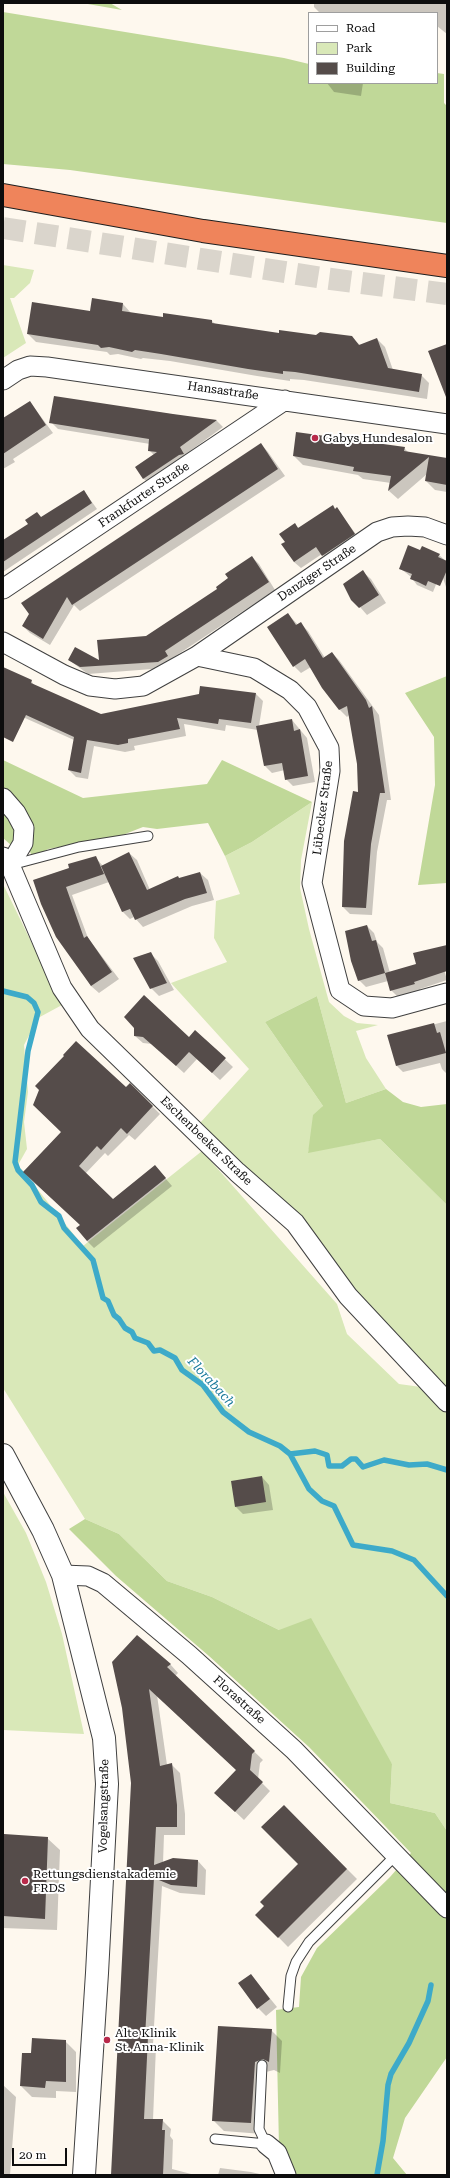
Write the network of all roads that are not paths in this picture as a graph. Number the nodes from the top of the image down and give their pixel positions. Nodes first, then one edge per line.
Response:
1 (3, 195) edge
2 (447, 266) edge
3 (3, 380) edge
4 (285, 400) junction
5 (447, 424) edge
6 (447, 535) edge
7 (3, 589) edge
8 (3, 642) edge
9 (197, 656) junction
10 (3, 798) edge
11 (148, 836) dead end
12 (6, 861) edge
13 (447, 993) edge
14 (447, 1402) edge
15 (3, 1455) edge
16 (63, 1574) junction
17 (396, 1855) junction
18 (447, 1908) edge
19 (288, 2007) dead end
20 (262, 2065) dead end
21 (215, 2139) dead end
22 (266, 2144) junction
23 (84, 2175) edge
24 (286, 2175) edge

1 - 2 highway
3 - 4 street, Hansastraße
4 - 5 street, Hansastraße
4 - 7 street, Frankfurter Straße
6 - 9 street, Danziger Straße
8 - 9 street
9 - 13 street, Lübecker Straße
10 - 12 street
11 - 12 lane
12 - 14 street, Eschenbeeker Straße
15 - 16 street, Vogelsangstraße
16 - 17 street, Florastraße
16 - 23 street, Vogelsangstraße
17 - 18 street, Florastraße
17 - 19 lane
20 - 22 lane
21 - 22 lane
22 - 24 street

